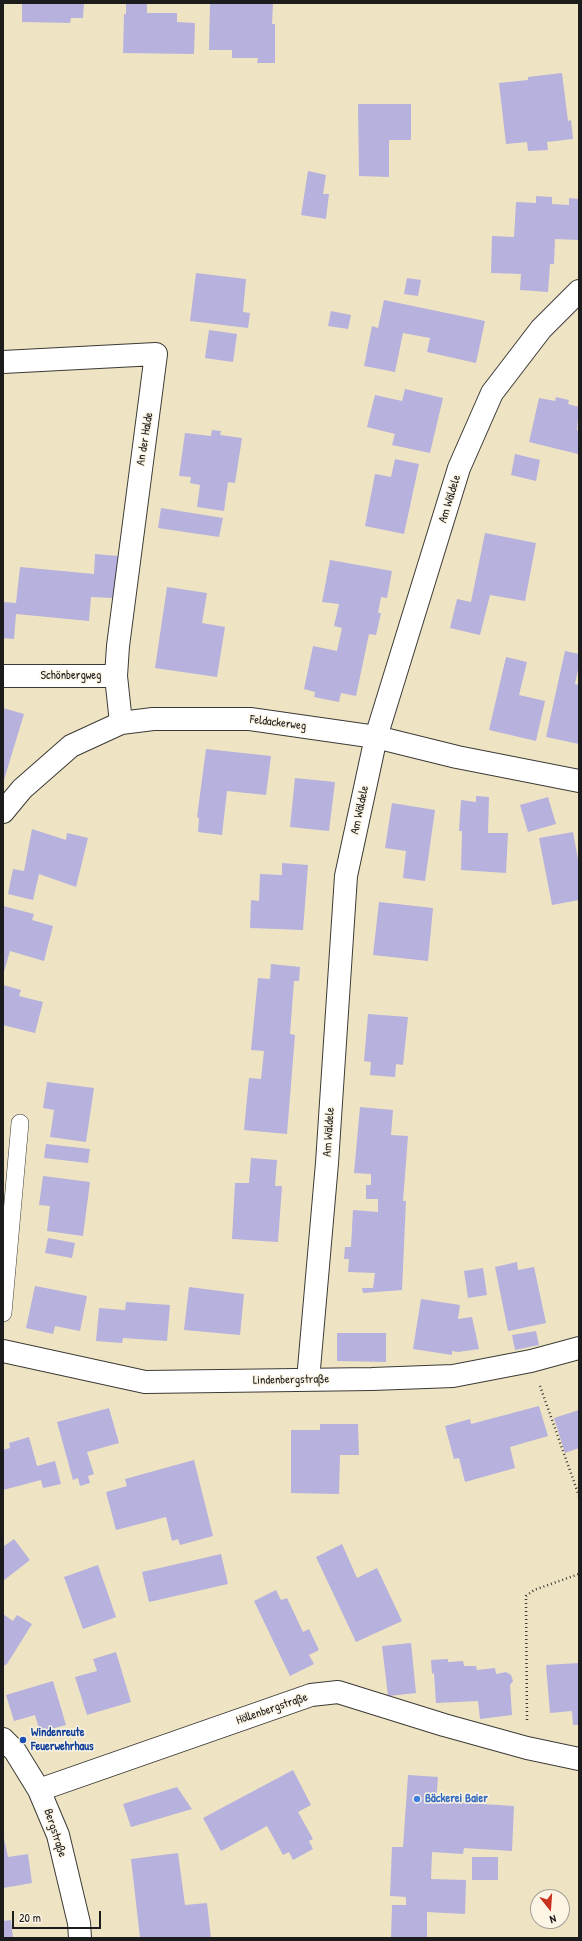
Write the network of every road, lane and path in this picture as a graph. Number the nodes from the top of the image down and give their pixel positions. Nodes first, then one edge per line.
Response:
1 (579, 291) edge
2 (3, 362) edge
3 (3, 676) edge
4 (116, 676) junction
5 (121, 722) junction
6 (376, 737) junction
7 (579, 781) edge
8 (3, 812) edge
9 (20, 1123) dead end
10 (3, 1313) edge
11 (579, 1348) edge
12 (3, 1351) edge
13 (531, 1361) junction
14 (308, 1380) junction
15 (579, 1496) edge
16 (579, 1574) edge
17 (3, 1739) edge
18 (527, 1748) junction
19 (579, 1759) edge
20 (39, 1790) junction
21 (80, 1938) edge

1 - 6 street, Am Wäldele
2 - 4 street, An der Halde
3 - 4 street, Schönbergweg
4 - 5 street, Schönbergweg
5 - 6 street, Feldackerweg
5 - 8 street, Feldackerweg
6 - 7 street, Feldackerweg
6 - 14 street, Am Wäldele
9 - 10 lane
11 - 13 street, Lindenbergstraße
12 - 14 street, Lindenbergstraße
13 - 14 street, Lindenbergstraße
13 - 15 path
16 - 18 path
17 - 20 street, Bergstraße
18 - 19 street, Höllenbergstraße
18 - 20 street, Höllenbergstraße
20 - 21 street, Bergstraße

